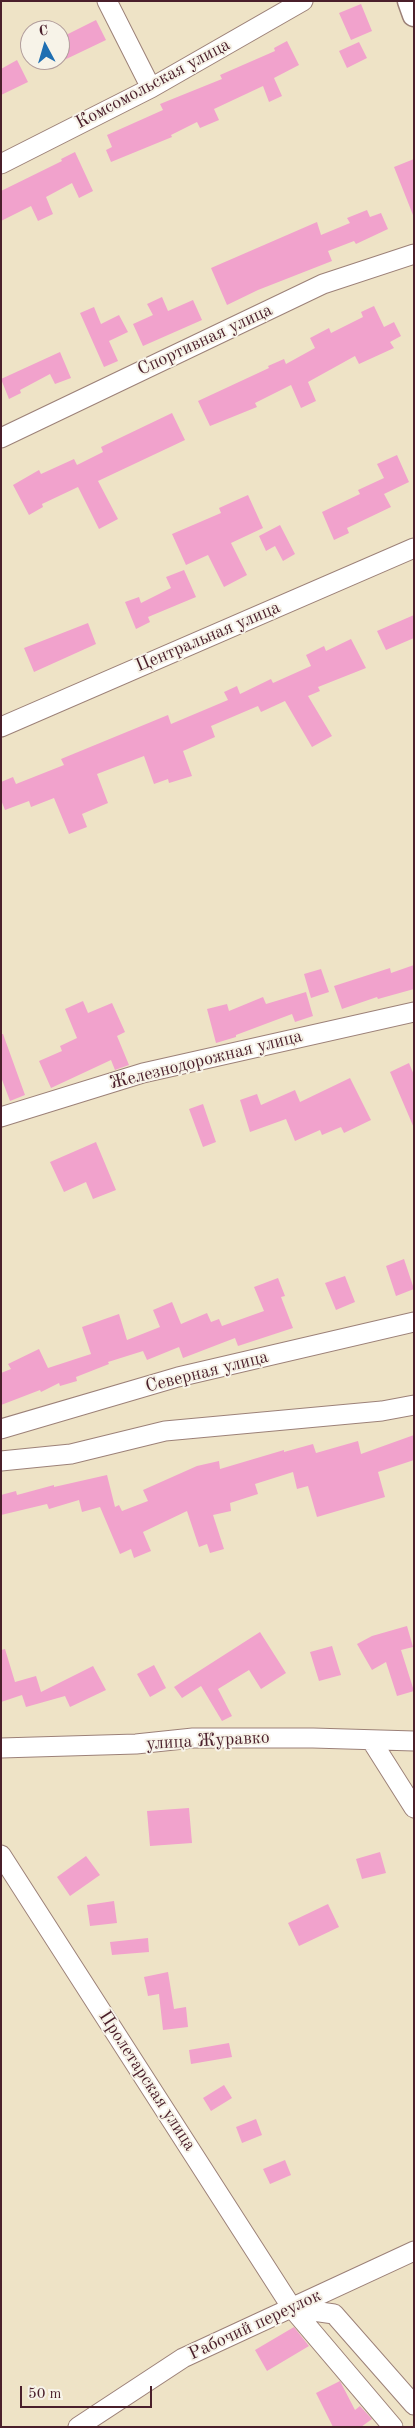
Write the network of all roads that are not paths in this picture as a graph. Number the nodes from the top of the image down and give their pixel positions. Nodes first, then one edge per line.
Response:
1 (107, 1) edge
2 (303, 1) edge
3 (409, 1) edge
4 (414, 15) edge
5 (151, 88) junction
6 (1, 164) edge
7 (414, 254) edge
8 (1, 438) edge
9 (414, 548) edge
10 (1, 727) edge
11 (414, 1012) edge
12 (1, 1117) edge
13 (414, 1322) edge
14 (414, 1405) edge
15 (1, 1429) edge
16 (1, 1461) edge
17 (371, 1740) junction
18 (414, 1741) edge
19 (1, 1748) edge
20 (414, 1808) edge
21 (1, 1855) edge
22 (414, 2251) edge
23 (292, 2308) junction
24 (414, 2405) edge
25 (78, 2427) edge
26 (393, 2427) edge

1 - 5 street
2 - 5 street, Комсомольская улица
3 - 4 street
5 - 6 street, Комсомольская улица
7 - 8 street, Спортивная улица
9 - 10 street, Центральная улица
11 - 12 street, Железнодорожная улица
13 - 15 street, Северная улица
14 - 16 street
17 - 18 street, улица Журавко
17 - 19 street, улица Журавко
17 - 20 street
21 - 23 street, Пролетарская улица
22 - 23 street, Рабочий переулок
23 - 24 street
23 - 25 street, Рабочий переулок
23 - 26 street, Пролетарская улица

